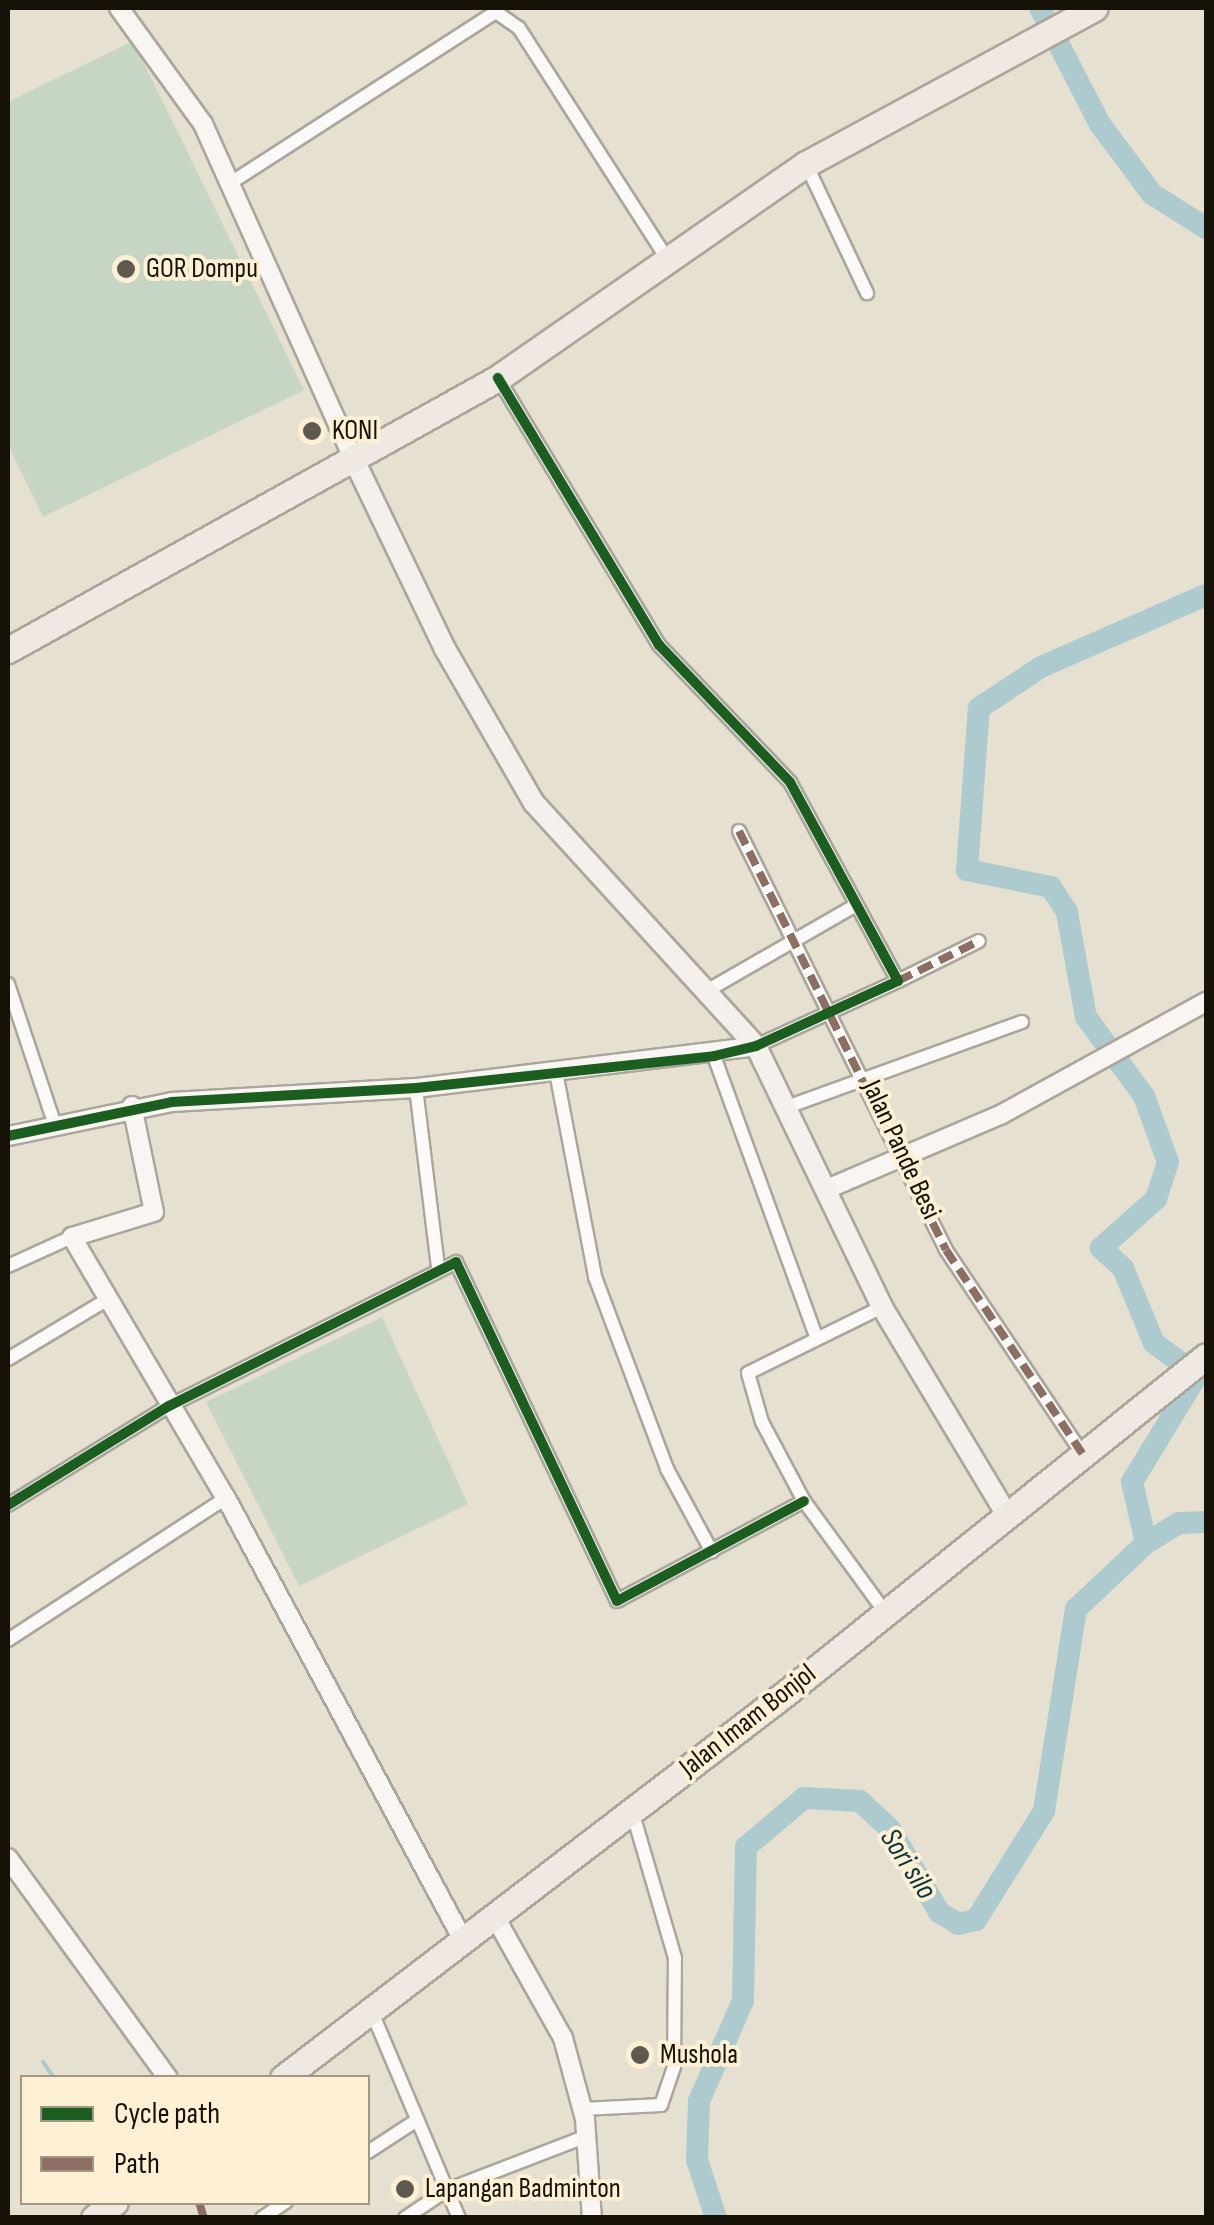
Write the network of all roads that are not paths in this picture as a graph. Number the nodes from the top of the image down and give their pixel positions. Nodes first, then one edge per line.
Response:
1 (119, 8) edge
2 (1089, 10) edge
3 (806, 164) junction
4 (232, 182) junction
5 (666, 257) junction
6 (867, 293) dead end
7 (498, 378) junction
8 (355, 462) junction
9 (8, 650) edge
10 (739, 832) dead end
11 (856, 905) junction
12 (979, 940) dead end
13 (792, 941) junction
14 (898, 981) junction
15 (8, 984) edge
16 (710, 988) junction
17 (1206, 1002) edge
18 (830, 1012) junction
19 (1022, 1022) dead end
20 (756, 1046) junction
21 (714, 1056) junction
22 (556, 1072) junction
23 (869, 1080) junction
24 (416, 1088) junction
25 (132, 1106) junction
26 (787, 1107) junction
27 (55, 1125) junction
28 (8, 1136) edge
29 (904, 1157) junction
30 (827, 1189) junction
31 (72, 1237) junction
32 (8, 1266) edge
33 (438, 1268) junction
34 (106, 1300) junction
35 (882, 1307) junction
36 (816, 1337) junction
37 (1206, 1356) edge
38 (8, 1359) edge
39 (170, 1406) junction
40 (1084, 1456) junction
41 (226, 1498) junction
42 (804, 1501) junction
43 (8, 1504) edge
44 (1008, 1518) junction
45 (712, 1552) junction
46 (885, 1612) junction
47 (8, 1640) edge
48 (632, 1810) junction
49 (8, 1858) edge
50 (495, 1917) junction
51 (464, 1940) junction
52 (370, 2010) junction
53 (166, 2075) edge
54 (287, 2075) edge
55 (583, 2109) junction
56 (417, 2120) junction
57 (587, 2136) junction
58 (370, 2151) edge
59 (447, 2190) junction
60 (405, 2218) edge
61 (458, 2218) edge
62 (592, 2218) edge

1 - 4 street
2 - 3 highway
3 - 5 highway
3 - 6 street
4 - 5 street
4 - 8 street
5 - 7 highway
7 - 8 highway
7 - 11 street
8 - 9 highway
8 - 16 main road
10 - 13 street, Jalan Pande Besi
11 - 13 street
11 - 14 street
12 - 14 street
13 - 16 street
13 - 18 street, Jalan Pande Besi
14 - 18 street
15 - 27 street
16 - 20 main road
17 - 29 street
18 - 20 street
18 - 23 street, Jalan Pande Besi
19 - 23 street
20 - 21 street
20 - 26 main road
21 - 22 street
21 - 36 street
22 - 24 street
22 - 45 street
23 - 26 street
23 - 29 street, Jalan Pande Besi
24 - 25 street
24 - 33 street
25 - 27 street
25 - 31 street
26 - 30 main road
27 - 28 street
29 - 30 street
29 - 40 street, Jalan Pande Besi
30 - 35 main road
31 - 32 street
31 - 34 street
33 - 39 street
33 - 45 street
34 - 38 street
34 - 39 street
35 - 36 street
35 - 44 main road
36 - 42 street
37 - 40 highway, Jalan Imam Bonjol
39 - 41 street
39 - 43 street
40 - 44 highway, Jalan Imam Bonjol
41 - 47 street
41 - 51 street
42 - 45 street
42 - 46 street
44 - 46 highway, Jalan Imam Bonjol
46 - 48 highway, Jalan Imam Bonjol
48 - 50 highway, Jalan Imam Bonjol
48 - 55 street
49 - 53 street
50 - 51 highway, Jalan Imam Bonjol
50 - 55 street
51 - 52 highway, Jalan Imam Bonjol
52 - 54 highway, Jalan Imam Bonjol
52 - 56 street
55 - 57 street
56 - 58 street
56 - 59 street
57 - 59 street
57 - 62 street
59 - 60 street
59 - 61 street

